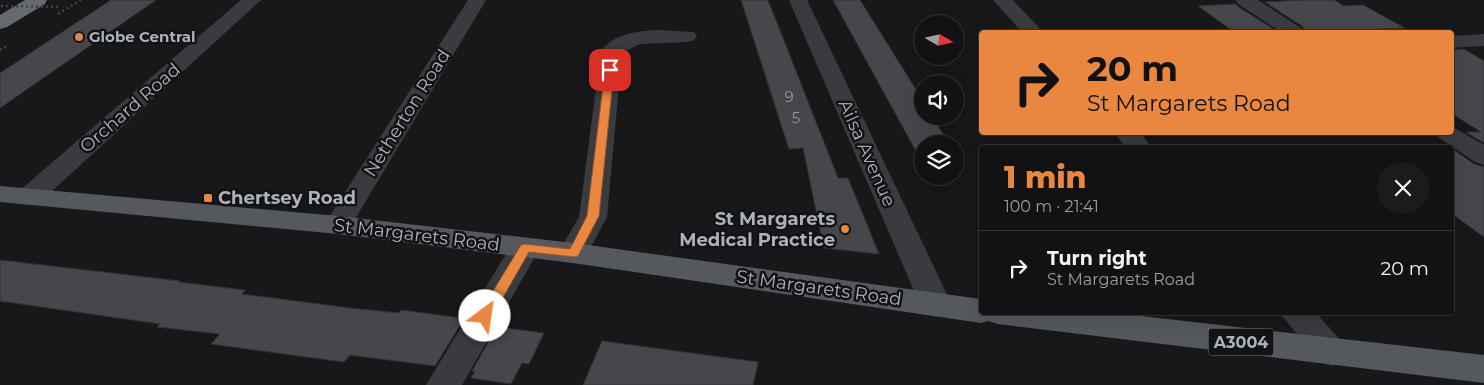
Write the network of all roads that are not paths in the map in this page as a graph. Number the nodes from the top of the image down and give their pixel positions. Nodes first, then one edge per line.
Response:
1 (38, 0) edge
2 (252, 0) edge
3 (476, 0) edge
4 (798, 0) edge
5 (1002, 0) edge
6 (1245, 0) edge
7 (0, 15) edge
8 (1031, 30) edge
9 (1291, 30) edge
10 (688, 36) dead end
11 (1484, 40) edge
12 (1454, 42) edge
13 (1129, 135) edge
14 (1451, 135) edge
15 (1137, 145) edge
16 (1484, 157) edge
17 (0, 194) edge
18 (29, 197) junction
19 (338, 225) junction
20 (525, 248) junction
21 (574, 253) junction
22 (936, 305) junction
23 (979, 310) edge
24 (1022, 315) edge
25 (1298, 315) edge
26 (1332, 353) junction
27 (1484, 369) edge
28 (444, 385) edge

1 - 7 highway
2 - 18 street, Orchard Road
3 - 19 street, Netherton Road
4 - 22 street, Ailsa Avenue
5 - 8 street
6 - 9 street
10 - 21 street
11 - 12 street
13 - 15 street
14 - 16 street
17 - 18 main road, St Margarets Road
18 - 19 main road, St Margarets Road
19 - 20 main road, St Margarets Road
20 - 21 main road, St Margarets Road
20 - 28 street
21 - 22 main road, St Margarets Road
22 - 23 main road, St Margarets Road
24 - 26 main road, A3004
25 - 26 street
26 - 27 main road, A3004

